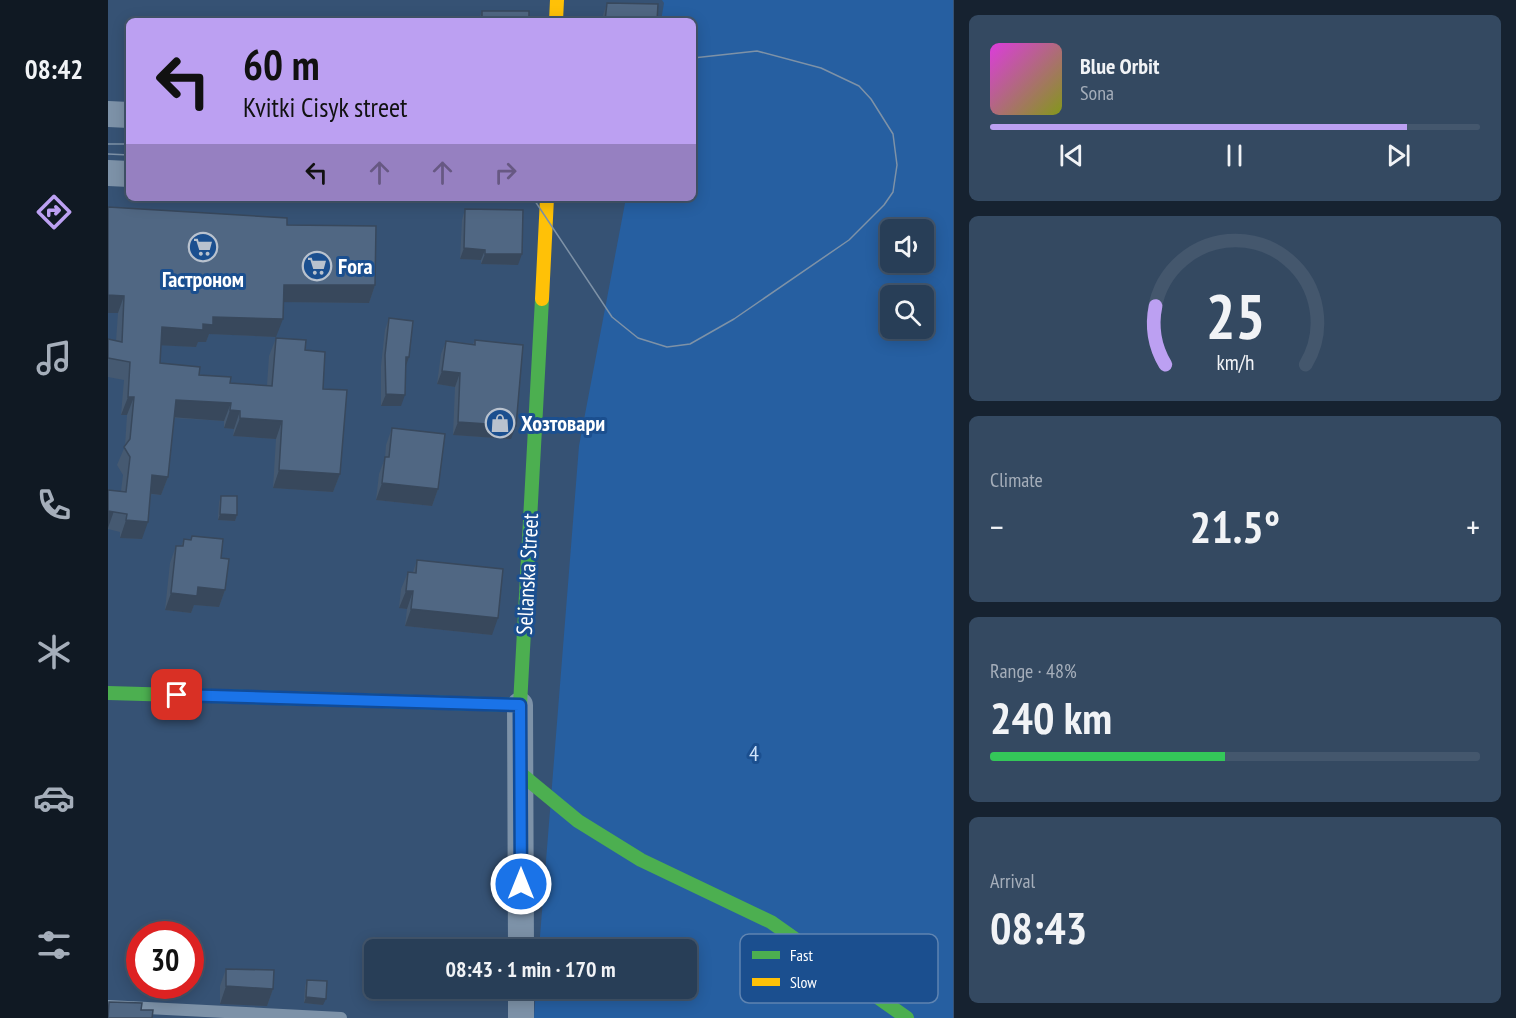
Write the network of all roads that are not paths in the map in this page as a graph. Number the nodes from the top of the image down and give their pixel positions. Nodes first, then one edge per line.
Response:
1 (557, 0) edge
2 (556, 18) edge
3 (108, 114) edge
4 (126, 115) edge
5 (108, 173) edge
6 (126, 174) edge
7 (547, 201) edge
8 (108, 693) edge
9 (520, 705) junction
10 (521, 774) junction
11 (788, 934) edge
12 (521, 939) edge
13 (521, 999) edge
14 (886, 1003) edge
15 (108, 1006) edge
16 (341, 1018) edge
17 (520, 1018) edge
18 (907, 1018) edge

1 - 2 street
3 - 4 street
5 - 6 street
7 - 9 street, Selianska Street
8 - 9 street
9 - 10 street, Selianska Street
10 - 11 street
10 - 12 street, Selianska Street
13 - 17 street
14 - 18 street
15 - 16 lane

